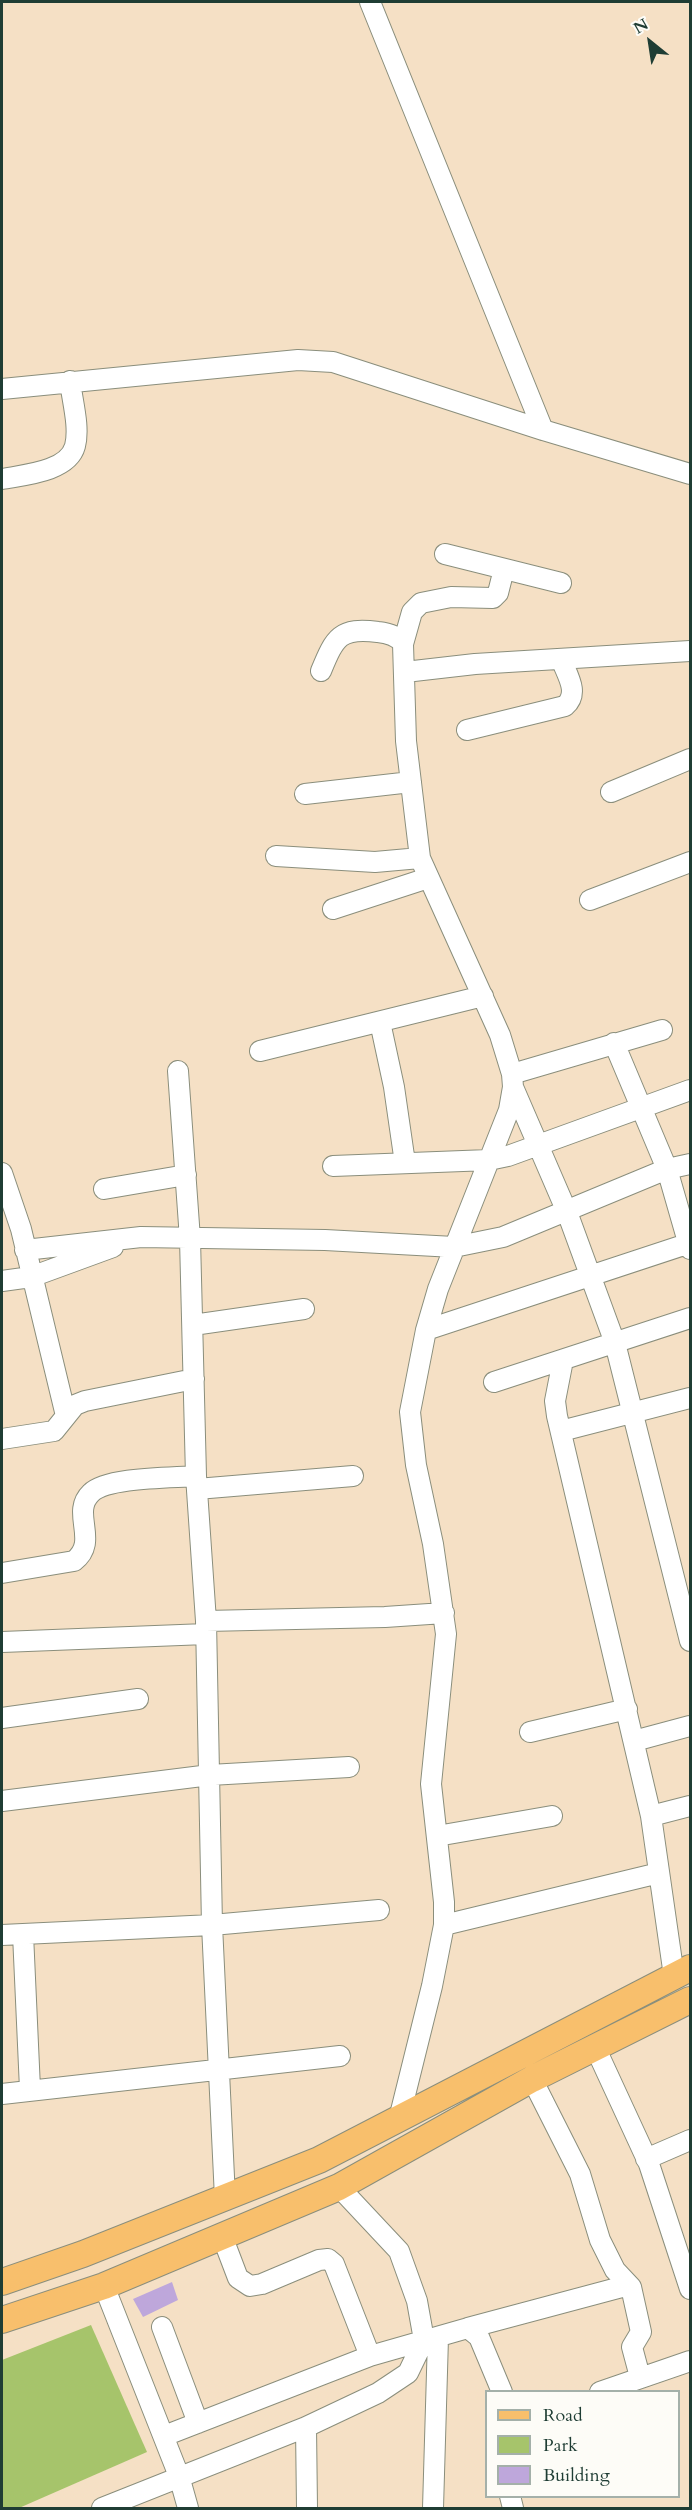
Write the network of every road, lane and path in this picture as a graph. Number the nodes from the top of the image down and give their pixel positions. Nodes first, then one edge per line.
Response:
1 (370, 2) edge
2 (70, 381) junction
3 (2, 389) edge
4 (543, 430) junction
5 (690, 474) edge
6 (2, 479) edge
7 (445, 554) dead end
8 (504, 569) junction
9 (561, 584) dead end
10 (403, 644) junction
11 (690, 651) edge
12 (561, 659) junction
13 (321, 671) dead end
14 (405, 672) junction
15 (467, 730) dead end
16 (690, 759) edge
17 (411, 782) junction
18 (611, 792) dead end
19 (305, 794) dead end
20 (276, 856) dead end
21 (420, 858) junction
22 (690, 862) edge
23 (428, 878) junction
24 (590, 900) dead end
25 (333, 909) dead end
26 (483, 996) junction
27 (380, 1022) junction
28 (662, 1030) dead end
29 (614, 1043) junction
30 (260, 1051) dead end
31 (178, 1071) dead end
32 (513, 1080) junction
33 (690, 1090) edge
34 (643, 1107) junction
35 (540, 1144) junction
36 (489, 1160) junction
37 (405, 1163) junction
38 (690, 1164) edge
39 (333, 1166) dead end
40 (667, 1169) junction
41 (2, 1173) edge
42 (186, 1175) junction
43 (104, 1189) dead end
44 (567, 1212) junction
45 (141, 1237) junction
46 (190, 1239) junction
47 (690, 1245) edge
48 (454, 1247) junction
49 (25, 1250) junction
50 (31, 1277) junction
51 (590, 1277) junction
52 (2, 1281) edge
53 (304, 1309) dead end
54 (690, 1318) edge
55 (193, 1325) junction
56 (426, 1330) junction
57 (615, 1343) junction
58 (563, 1360) junction
59 (194, 1379) junction
60 (494, 1382) dead end
61 (690, 1398) edge
62 (634, 1412) junction
63 (66, 1416) junction
64 (561, 1431) junction
65 (2, 1439) edge
66 (353, 1476) dead end
67 (197, 1483) junction
68 (2, 1574) edge
69 (683, 1579) edge
70 (444, 1613) junction
71 (206, 1627) junction
72 (690, 1641) edge
73 (2, 1642) edge
74 (138, 1699) dead end
75 (627, 1709) junction
76 (2, 1718) edge
77 (690, 1726) edge
78 (530, 1732) dead end
79 (634, 1741) junction
80 (349, 1767) dead end
81 (210, 1775) junction
82 (2, 1801) edge
83 (690, 1806) edge
84 (552, 1816) dead end
85 (651, 1816) junction
86 (437, 1836) junction
87 (659, 1873) junction
88 (379, 1910) dead end
89 (212, 1925) junction
90 (444, 1925) junction
91 (23, 1934) junction
92 (2, 1935) edge
93 (682, 1972) edge
94 (690, 2000) edge
95 (595, 2047) junction
96 (340, 2056) dead end
97 (217, 2068) junction
98 (532, 2079) junction
99 (30, 2089) junction
100 (2, 2094) edge
101 (409, 2114) junction
102 (434, 2132) junction
103 (690, 2140) edge
104 (646, 2159) junction
105 (339, 2187) junction
106 (225, 2198) junction
107 (222, 2236) junction
108 (2, 2282) edge
109 (629, 2284) junction
110 (104, 2286) junction
111 (690, 2289) edge
112 (2, 2320) edge
113 (162, 2326) dead end
114 (468, 2328) junction
115 (431, 2339) junction
116 (370, 2356) junction
117 (690, 2361) edge
118 (640, 2377) junction
119 (502, 2390) edge
120 (603, 2390) edge
121 (198, 2423) junction
122 (306, 2427) junction
123 (164, 2436) junction
124 (179, 2476) junction
125 (102, 2508) edge
126 (188, 2508) edge
127 (307, 2508) edge
128 (433, 2508) edge

1 - 4 street
2 - 3 street
2 - 4 street
2 - 6 street
4 - 5 street
7 - 8 street
8 - 9 street
8 - 10 street
10 - 13 street
10 - 14 street
11 - 12 street
12 - 14 street
12 - 15 street
14 - 17 street
16 - 18 street
17 - 19 street
17 - 21 street
20 - 21 street
21 - 23 street
22 - 24 street
23 - 25 street
23 - 26 street
26 - 27 street
26 - 32 street
27 - 30 street
27 - 37 street
28 - 29 street
29 - 32 street
29 - 34 street
31 - 42 street
32 - 35 street
32 - 36 street
33 - 34 street
34 - 35 street
34 - 40 street
35 - 36 street
35 - 44 street
36 - 37 street
36 - 48 street
37 - 39 street
38 - 40 street
40 - 44 street
40 - 47 street
41 - 49 street
42 - 43 street
42 - 46 street
44 - 48 street
44 - 51 street
45 - 46 street
45 - 49 street
45 - 50 street
46 - 48 street
46 - 55 street
47 - 51 street
48 - 56 street
49 - 50 street
50 - 52 street
50 - 63 street
51 - 56 street
51 - 57 street
53 - 55 street
54 - 57 street
55 - 59 street
56 - 70 street
57 - 58 street
57 - 62 street
58 - 60 street
58 - 64 street
59 - 63 street
59 - 67 street
61 - 62 street
62 - 64 street
62 - 69 street
63 - 65 street
64 - 75 street
66 - 67 street
67 - 68 street
67 - 71 street
69 - 72 street
70 - 71 street
70 - 86 street
71 - 73 street
71 - 81 street
74 - 76 street
75 - 78 street
75 - 79 street
77 - 79 street
79 - 85 street
80 - 81 street
81 - 82 street
81 - 89 street
83 - 85 street
84 - 86 street
85 - 87 street
86 - 90 street
87 - 90 street
87 - 93 street
88 - 89 street
89 - 91 street
89 - 97 street
90 - 101 street
91 - 92 street
91 - 99 street
93 - 101 main road
94 - 95 main road
95 - 98 main road
95 - 104 street
96 - 97 street
97 - 99 street
97 - 106 street
98 - 102 main road
98 - 109 street
99 - 100 street
101 - 102 street
101 - 106 main road
102 - 105 main road
103 - 104 street
104 - 111 street
105 - 107 main road
105 - 115 street
106 - 108 main road
107 - 110 main road
107 - 116 street
109 - 114 street
109 - 118 street
110 - 112 main road
110 - 123 street
113 - 121 street
114 - 115 street
114 - 119 street
115 - 116 street
115 - 122 street
115 - 128 street
116 - 121 street
117 - 118 street
118 - 120 street
121 - 123 street
122 - 124 street
122 - 127 street
123 - 124 street
124 - 125 street
124 - 126 street

